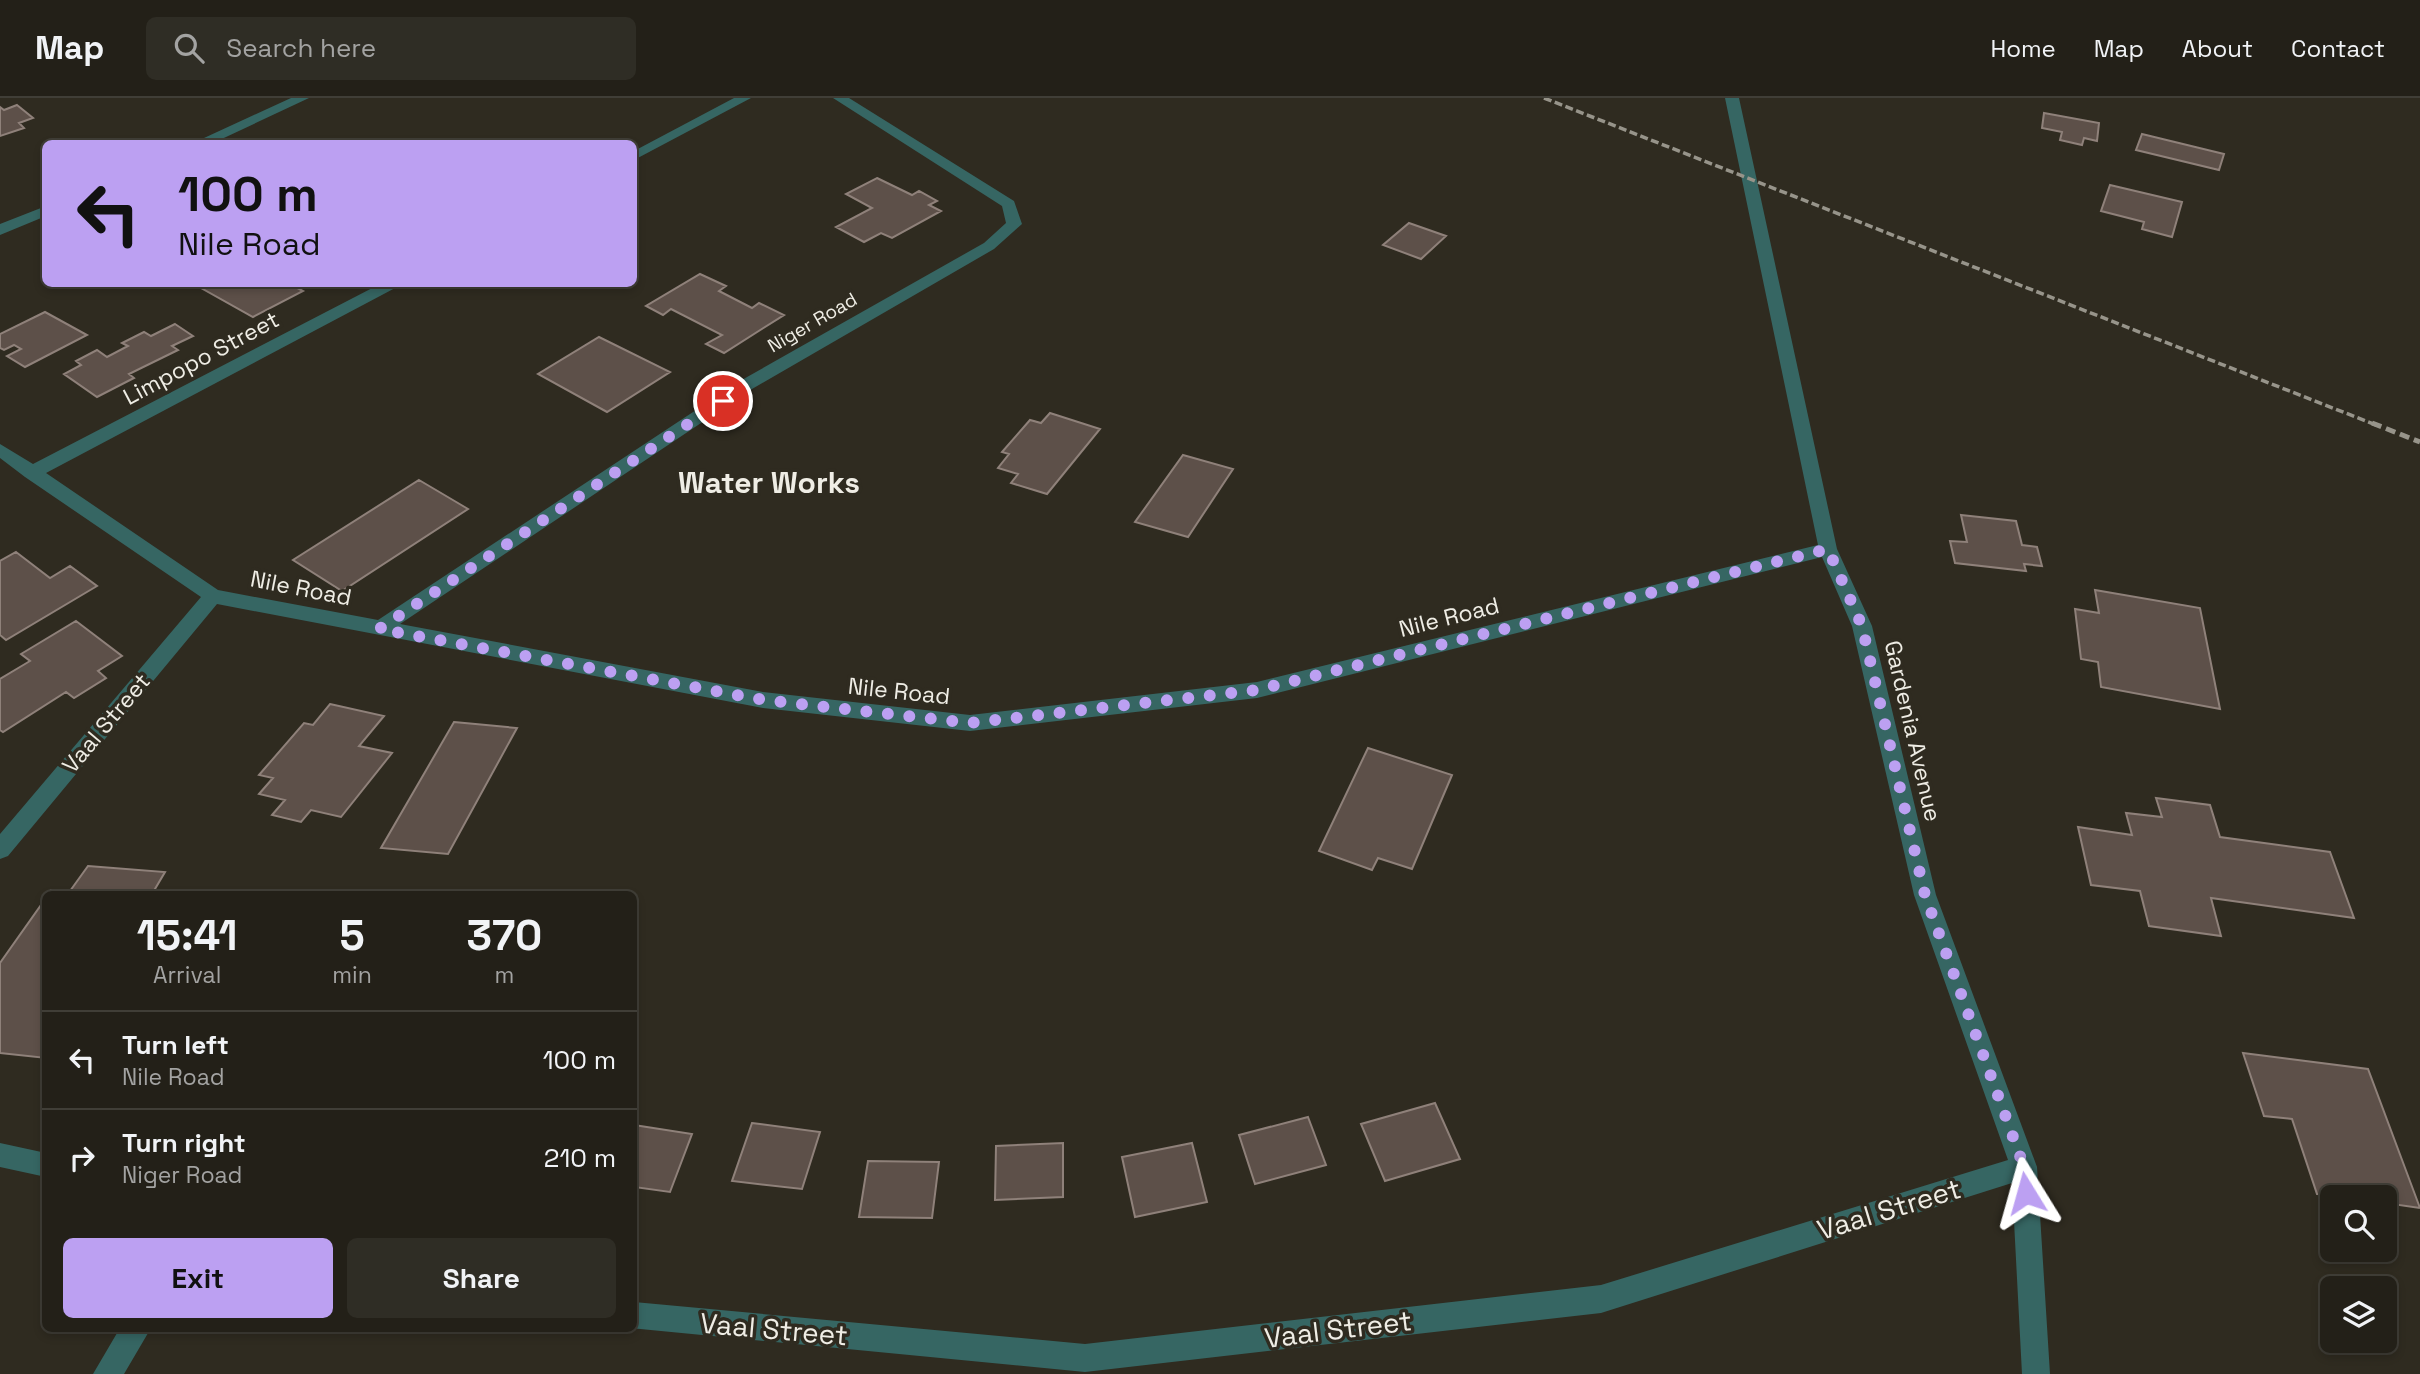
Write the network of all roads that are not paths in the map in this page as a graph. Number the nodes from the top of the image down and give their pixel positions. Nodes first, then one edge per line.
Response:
1 (302, 98) edge
2 (744, 98) edge
3 (840, 98) edge
4 (1732, 98) edge
5 (207, 140) edge
6 (637, 154) edge
7 (42, 212) edge
8 (0, 230) edge
9 (385, 287) edge
10 (0, 450) edge
11 (32, 472) junction
12 (1828, 549) junction
13 (213, 596) junction
14 (379, 629) junction
15 (0, 850) edge
16 (0, 1155) edge
17 (42, 1164) edge
18 (2024, 1167) junction
19 (637, 1316) edge
20 (134, 1332) edge
21 (107, 1374) edge
22 (2036, 1374) edge

1 - 5 street
2 - 6 street
3 - 14 street, Niger Road
4 - 12 street, Gardenia Avenue
7 - 8 street
9 - 11 street, Limpopo Street
10 - 11 street, Nile Road
11 - 13 street, Nile Road
12 - 14 street, Nile Road
12 - 18 street, Gardenia Avenue
13 - 14 street, Nile Road
13 - 15 street, Vaal Street
16 - 17 street
18 - 19 street, Vaal Street
18 - 22 street, Gardenia Avenue
20 - 21 street

